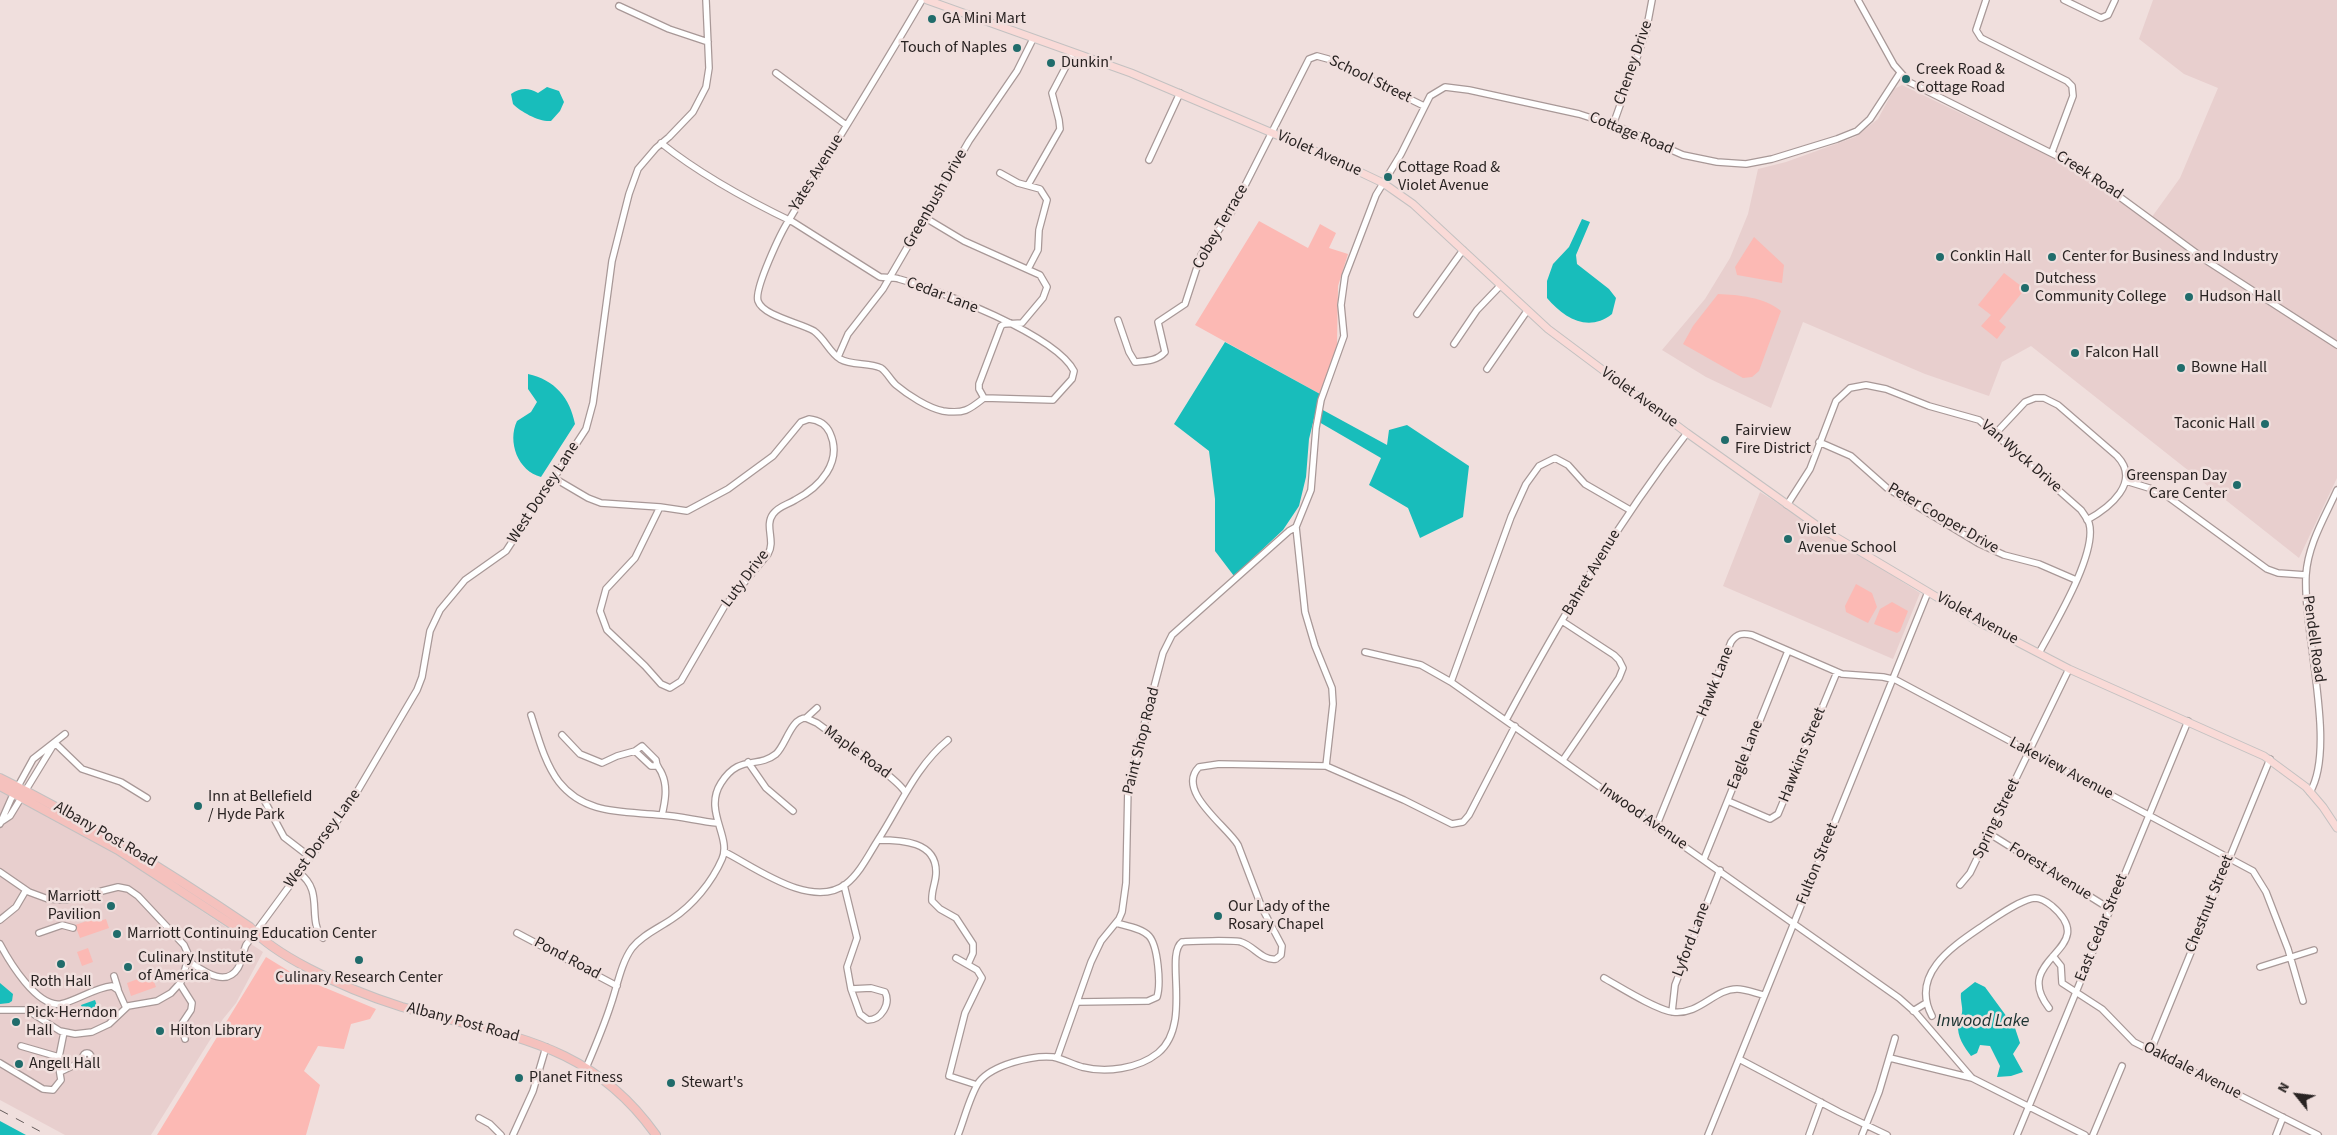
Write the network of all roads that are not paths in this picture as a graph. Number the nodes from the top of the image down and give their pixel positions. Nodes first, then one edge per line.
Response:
1 (706, 0) edge
2 (922, 0) edge
3 (927, 0) edge
4 (1652, 0) edge
5 (1858, 0) edge
6 (1986, 0) edge
7 (2064, 0) edge
8 (2115, 0) edge
9 (619, 6) dead end
10 (1033, 39) junction
11 (708, 42) junction
12 (1073, 53) junction
13 (776, 73) dead end
14 (1900, 73) junction
15 (1180, 93) junction
16 (1424, 106) junction
17 (1613, 125) junction
18 (846, 126) junction
19 (1272, 133) junction
20 (661, 143) junction
21 (2052, 152) junction
22 (1149, 160) dead end
23 (1000, 173) dead end
24 (1383, 183) junction
25 (1028, 185) junction
26 (924, 217) junction
27 (789, 220) junction
28 (1463, 250) junction
29 (1028, 269) junction
30 (890, 278) junction
31 (1500, 286) junction
32 (1527, 311) junction
33 (1417, 314) dead end
34 (1118, 320) dead end
35 (1014, 325) junction
36 (1454, 344) dead end
37 (2337, 345) edge
38 (838, 357) junction
39 (1487, 369) dead end
40 (984, 398) junction
41 (1687, 433) junction
42 (1994, 434) junction
43 (1819, 442) junction
44 (554, 478) junction
45 (2126, 481) junction
46 (2337, 490) edge
47 (1786, 505) junction
48 (660, 507) junction
49 (1630, 510) junction
50 (2087, 520) junction
51 (1296, 527) junction
52 (2306, 575) junction
53 (2076, 580) junction
54 (1928, 592) junction
55 (1562, 621) junction
56 (1788, 651) junction
57 (1365, 652) dead end
58 (2040, 653) junction
59 (2070, 669) junction
60 (1837, 672) junction
61 (1893, 679) junction
62 (1452, 682) junction
63 (817, 708) dead end
64 (531, 716) dead end
65 (806, 718) junction
66 (1506, 720) junction
67 (2188, 721) junction
68 (1515, 726) junction
69 (65, 734) dead end
70 (562, 736) dead end
71 (948, 740) dead end
72 (54, 744) junction
73 (2030, 752) junction
74 (2270, 759) junction
75 (1563, 760) junction
76 (748, 762) junction
77 (1326, 766) junction
78 (0, 778) edge
79 (0, 786) edge
80 (19, 792) junction
81 (905, 792) junction
82 (2310, 792) junction
83 (146, 798) dead end
84 (263, 798) dead end
85 (1728, 801) junction
86 (793, 811) dead end
87 (662, 815) junction
88 (2148, 816) junction
89 (1, 823) edge
90 (717, 823) junction
91 (1656, 827) junction
92 (2337, 828) edge
93 (1990, 834) junction
94 (878, 840) junction
95 (725, 852) junction
96 (310, 858) junction
97 (1704, 859) junction
98 (2228, 859) junction
99 (1720, 870) junction
100 (0, 872) edge
101 (299, 873) junction
102 (844, 885) junction
103 (1960, 885) dead end
104 (26, 890) junction
105 (2110, 909) junction
106 (0, 920) edge
107 (1116, 922) junction
108 (1794, 923) junction
109 (73, 928) dead end
110 (39, 933) dead end
111 (517, 933) dead end
112 (254, 934) junction
113 (323, 938) dead end
114 (0, 944) edge
115 (2314, 950) dead end
116 (2053, 956) junction
117 (956, 958) dead end
118 (2289, 958) junction
119 (188, 961) junction
120 (968, 964) junction
121 (2260, 967) dead end
122 (1604, 978) dead end
123 (180, 984) junction
124 (110, 986) junction
125 (617, 986) junction
126 (851, 989) junction
127 (118, 991) junction
128 (2076, 992) junction
129 (1763, 995) junction
130 (2303, 1001) dead end
131 (1078, 1002) junction
132 (1926, 1003) junction
133 (126, 1008) junction
134 (2049, 1008) dead end
135 (0, 1010) edge
136 (1913, 1011) junction
137 (1672, 1012) junction
138 (1932, 1016) dead end
139 (64, 1032) junction
140 (1895, 1038) dead end
141 (185, 1039) dead end
142 (21, 1046) dead end
143 (546, 1046) junction
144 (2151, 1050) junction
145 (59, 1057) junction
146 (1057, 1058) junction
147 (1890, 1058) junction
148 (1739, 1059) junction
149 (85, 1060) dead end
150 (0, 1063) edge
151 (2122, 1066) dead end
152 (586, 1068) junction
153 (60, 1072) junction
154 (1972, 1078) junction
155 (977, 1085) junction
156 (1821, 1102) junction
157 (2029, 1108) junction
158 (2283, 1117) junction
159 (479, 1118) dead end
160 (1866, 1125) junction
161 (500, 1135) edge
162 (513, 1135) edge
163 (656, 1135) edge
164 (958, 1135) edge
165 (1708, 1135) edge
166 (1809, 1135) edge
167 (1862, 1135) edge
168 (1887, 1135) edge
169 (2018, 1135) edge
170 (2085, 1135) edge
171 (2093, 1135) edge
172 (2276, 1135) edge
173 (2318, 1135) edge

1 - 11 street, West Dorsey Lane
2 - 18 street, Yates Avenue
3 - 10 main road, Violet Avenue
4 - 17 street, Cheney Drive
5 - 14 street, Creek Road
6 - 21 street
7 - 8 street
9 - 11 street
10 - 12 main road, Violet Avenue
10 - 26 street, Greenbush Drive
11 - 20 street, West Dorsey Lane
12 - 15 main road, Violet Avenue
12 - 25 street
13 - 18 street
14 - 17 street, Cottage Road
14 - 21 street, Creek Road
15 - 19 main road, Violet Avenue
15 - 22 street
16 - 17 street, Cottage Road
16 - 19 street, School Street
16 - 24 street, Cottage Road
18 - 27 street, Yates Avenue
19 - 24 main road, Violet Avenue
19 - 34 street, Cobey Terrace
20 - 27 street, Yates Avenue
20 - 44 street, West Dorsey Lane
21 - 37 street, Creek Road
23 - 25 street
24 - 28 main road, Violet Avenue
24 - 51 street, Cottage Road
25 - 29 street
26 - 29 street
26 - 30 street, Greenbush Drive
27 - 30 street, Cedar Lane
27 - 38 street
28 - 31 main road, Violet Avenue
28 - 33 street
29 - 35 street
30 - 35 street, Cedar Lane
30 - 38 street, Greenbush Drive
31 - 32 main road, Violet Avenue
31 - 36 street
32 - 39 street
32 - 41 main road, Violet Avenue
35 - 40 street
35 - 40 street, Cedar Lane
38 - 40 street
41 - 47 main road, Violet Avenue
41 - 49 street, Bahret Avenue
42 - 43 street, Van Wyck Drive
42 - 45 street
42 - 50 street, Van Wyck Drive
43 - 47 street, Van Wyck Drive
43 - 53 street, Peter Cooper Drive
44 - 48 street, Luty Drive
44 - 96 street, West Dorsey Lane
45 - 50 street
45 - 52 street
46 - 52 street, Pendell Road
47 - 54 main road, Violet Avenue
48 - 48 street, Luty Drive
49 - 55 street, Bahret Avenue
49 - 62 street
50 - 53 street
51 - 77 street
51 - 107 street, Paint Shop Road
52 - 82 street, Pendell Road
53 - 58 street
54 - 58 main road, Violet Avenue
54 - 61 street, Fulton Street
55 - 66 street, Bahret Avenue
55 - 75 street
56 - 60 street, Hawk Lane
56 - 85 street, Eagle Lane
56 - 91 street, Hawk Lane
57 - 62 street, Inwood Avenue
58 - 59 main road, Violet Avenue
59 - 67 main road, Violet Avenue
59 - 73 street, Spring Street
60 - 61 street, Hawk Lane
60 - 85 street, Hawkins Street
61 - 73 street, Lakeview Avenue
61 - 108 street, Fulton Street
62 - 66 street, Inwood Avenue
63 - 65 street
64 - 87 street
65 - 76 street
65 - 81 street, Maple Road
66 - 68 street, Inwood Avenue
67 - 74 main road, Violet Avenue
67 - 88 street, East Cedar Street
68 - 75 street, Inwood Avenue
68 - 77 street
69 - 72 street
70 - 87 street
71 - 81 street
72 - 80 street
72 - 83 street
73 - 88 street, Lakeview Avenue
73 - 93 street, Spring Street
74 - 82 main road, Violet Avenue
74 - 98 street, Chestnut Street
75 - 91 street, Inwood Avenue
76 - 86 street
76 - 90 street
77 - 146 street
78 - 80 highway, Albany Post Road
79 - 80 highway, Albany Post Road
80 - 89 street
80 - 112 highway, Albany Post Road
81 - 94 street
82 - 92 main road, Violet Avenue
84 - 96 street
85 - 97 street, Eagle Lane
87 - 90 street
88 - 98 street, Lakeview Avenue
88 - 105 street, East Cedar Street
90 - 95 street
91 - 97 street, Inwood Avenue
93 - 103 street, Spring Street
93 - 105 street, Forest Avenue
94 - 102 street
94 - 120 street
95 - 102 street
95 - 125 street
96 - 101 street, West Dorsey Lane
97 - 99 street, Inwood Avenue
98 - 118 street, Lakeview Avenue
98 - 144 street, Chestnut Street
99 - 108 street, Inwood Avenue
99 - 137 street, Lyford Lane
100 - 104 street
101 - 112 street, West Dorsey Lane
101 - 113 street
102 - 126 street
104 - 106 street
104 - 119 street
105 - 128 street, East Cedar Street
107 - 131 street, Paint Shop Road
107 - 131 street
108 - 129 street, Fulton Street
108 - 136 street, Inwood Avenue
109 - 110 street
111 - 125 street, Pond Road
112 - 119 street, West Dorsey Lane
112 - 143 highway, Albany Post Road
114 - 124 street
115 - 118 street
116 - 128 street, Oakdale Avenue
116 - 132 street
116 - 134 street
117 - 120 street
118 - 121 street
118 - 130 street, Lakeview Avenue
119 - 123 street
120 - 155 street
122 - 137 street
123 - 133 street
123 - 141 street
124 - 127 street
124 - 127 street
125 - 152 street
126 - 126 street
127 - 133 street
128 - 144 street, Oakdale Avenue
128 - 157 street, East Cedar Street
129 - 137 street
129 - 148 street, Fulton Street
131 - 146 street, Paint Shop Road
132 - 136 street
132 - 138 street
133 - 139 street
135 - 139 street
136 - 154 street, Inwood Avenue
139 - 145 street
140 - 147 street
142 - 145 street
143 - 152 highway, Albany Post Road
143 - 162 street
144 - 158 street, Oakdale Avenue
145 - 153 street
146 - 155 street
147 - 154 street
147 - 160 street
148 - 156 street
148 - 165 street, Fulton Street
149 - 153 street
150 - 153 street
151 - 171 street
152 - 163 highway, Albany Post Road
154 - 157 street
155 - 164 street
156 - 160 street
156 - 166 street
157 - 169 street, East Cedar Street
157 - 170 street
158 - 172 street
158 - 173 street, Oakdale Avenue
159 - 161 street
160 - 167 street
160 - 168 street

